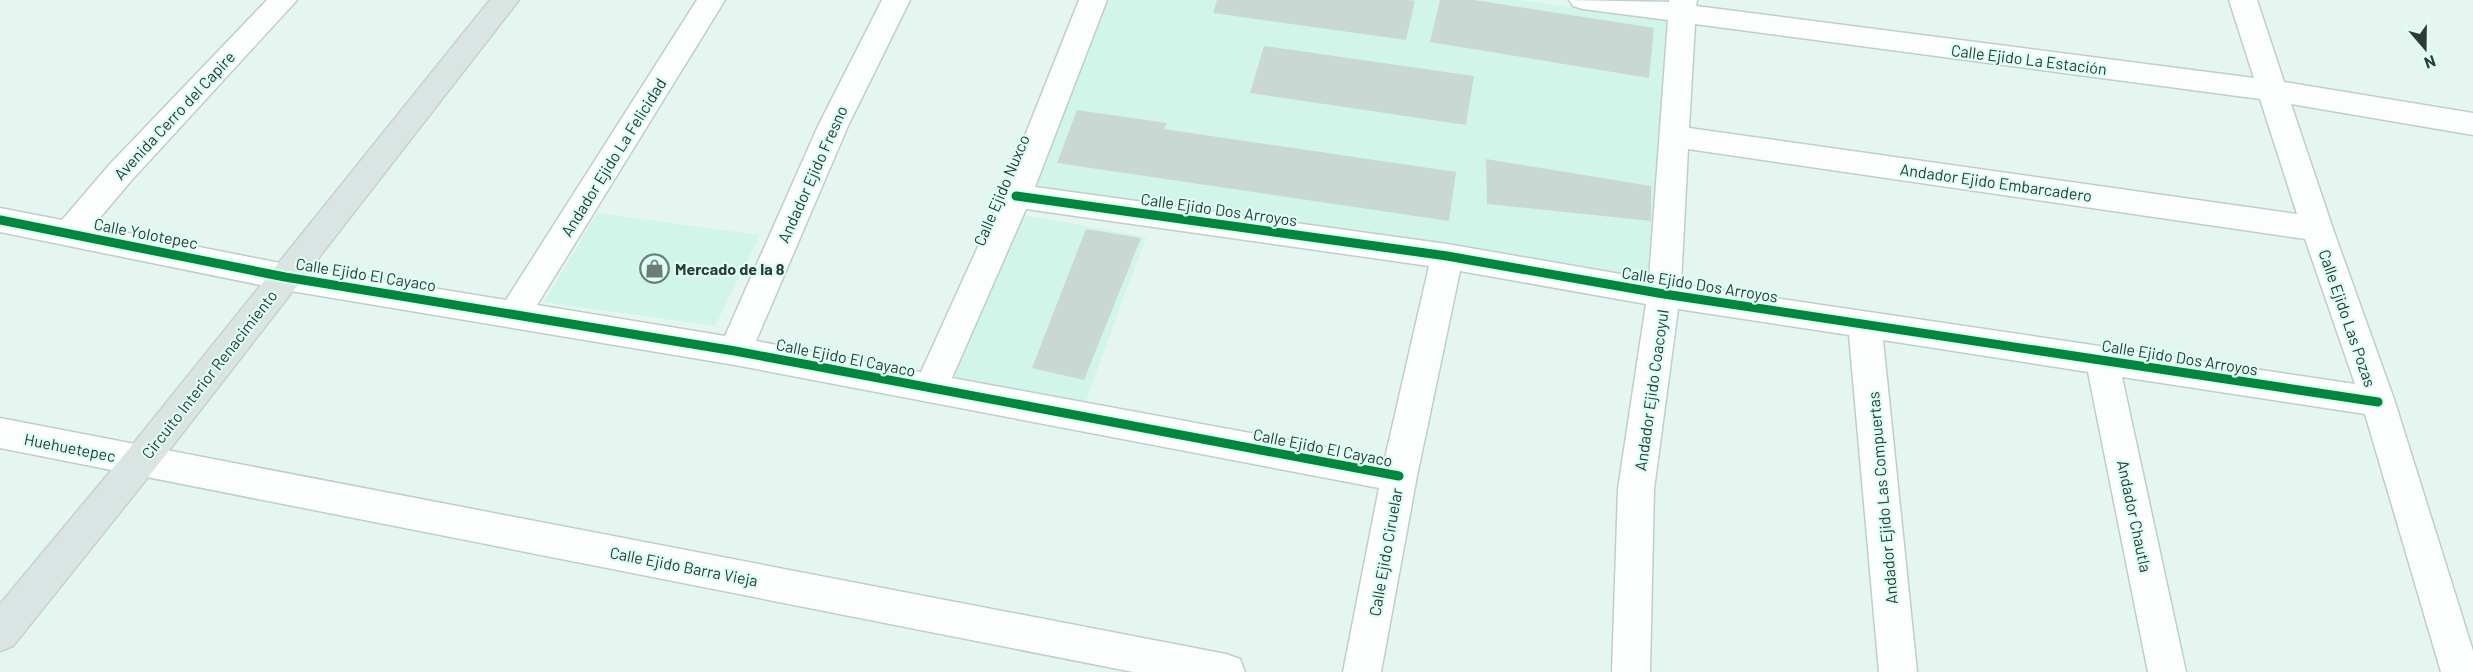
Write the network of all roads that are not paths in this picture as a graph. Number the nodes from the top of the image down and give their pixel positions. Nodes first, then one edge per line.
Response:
1 (283, 0) edge
2 (505, 0) edge
3 (711, 0) edge
4 (896, 0) edge
5 (1093, 0) edge
6 (1583, 0) edge
7 (2242, 0) edge
8 (1682, 7) edge
9 (2271, 90) junction
10 (2473, 124) edge
11 (1674, 136) junction
12 (1016, 196) junction
13 (0, 220) edge
14 (2317, 229) junction
15 (69, 233) junction
16 (1447, 256) junction
17 (285, 277) junction
18 (1664, 294) junction
19 (515, 313) junction
20 (1865, 325) junction
21 (735, 351) junction
22 (2102, 360) junction
23 (930, 389) junction
24 (2378, 402) junction
25 (0, 433) edge
26 (141, 460) junction
27 (1399, 476) junction
28 (0, 633) edge
29 (1227, 672) edge
30 (1362, 672) edge
31 (1631, 672) edge
32 (1898, 672) edge
33 (2167, 672) edge
34 (2460, 672) edge

1 - 15 street, Avenida Cerro del Capire
2 - 17 main road, Circuito Interior Renacimiento
3 - 19 street, Andador Ejido La Felicidad
4 - 21 street, Andador Ejido Fresno
5 - 12 street, Calle Ejido Nuxco
6 - 8 street, Calle Ejido La Estación
7 - 9 street, Calle Ejido Las Pozas
8 - 9 street, Calle Ejido La Estación
8 - 11 street, Andador Ejido Coacoyul
9 - 10 street, Calle Ejido La Estación
9 - 14 street, Calle Ejido Las Pozas
11 - 14 street, Andador Ejido Embarcadero
11 - 18 street, Andador Ejido Coacoyul
12 - 16 street, Calle Ejido Dos Arroyos
12 - 23 street, Calle Ejido Nuxco
13 - 15 street, Calle Yolotepec
14 - 24 street, Calle Ejido Las Pozas
15 - 17 street, Calle Yolotepec
16 - 18 street, Calle Ejido Dos Arroyos
16 - 27 street, Calle Ejido Ciruelar
17 - 19 street, Calle Ejido El Cayaco
17 - 26 main road, Circuito Interior Renacimiento
18 - 20 street, Calle Ejido Dos Arroyos
18 - 31 street, Andador Ejido Coacoyul
19 - 21 street, Calle Ejido El Cayaco
20 - 22 street, Calle Ejido Dos Arroyos
20 - 32 street, Andador Ejido Las Compuertas
21 - 23 street, Calle Ejido El Cayaco
22 - 24 street, Calle Ejido Dos Arroyos
22 - 33 street, Andador Chautla
23 - 27 street, Calle Ejido El Cayaco
24 - 34 street, Calle Ejido Las Pozas
25 - 26 street, Huehuetepec
26 - 28 main road, Circuito Interior Renacimiento
26 - 29 street, Calle Ejido Barra Vieja
27 - 30 street, Calle Ejido Ciruelar

